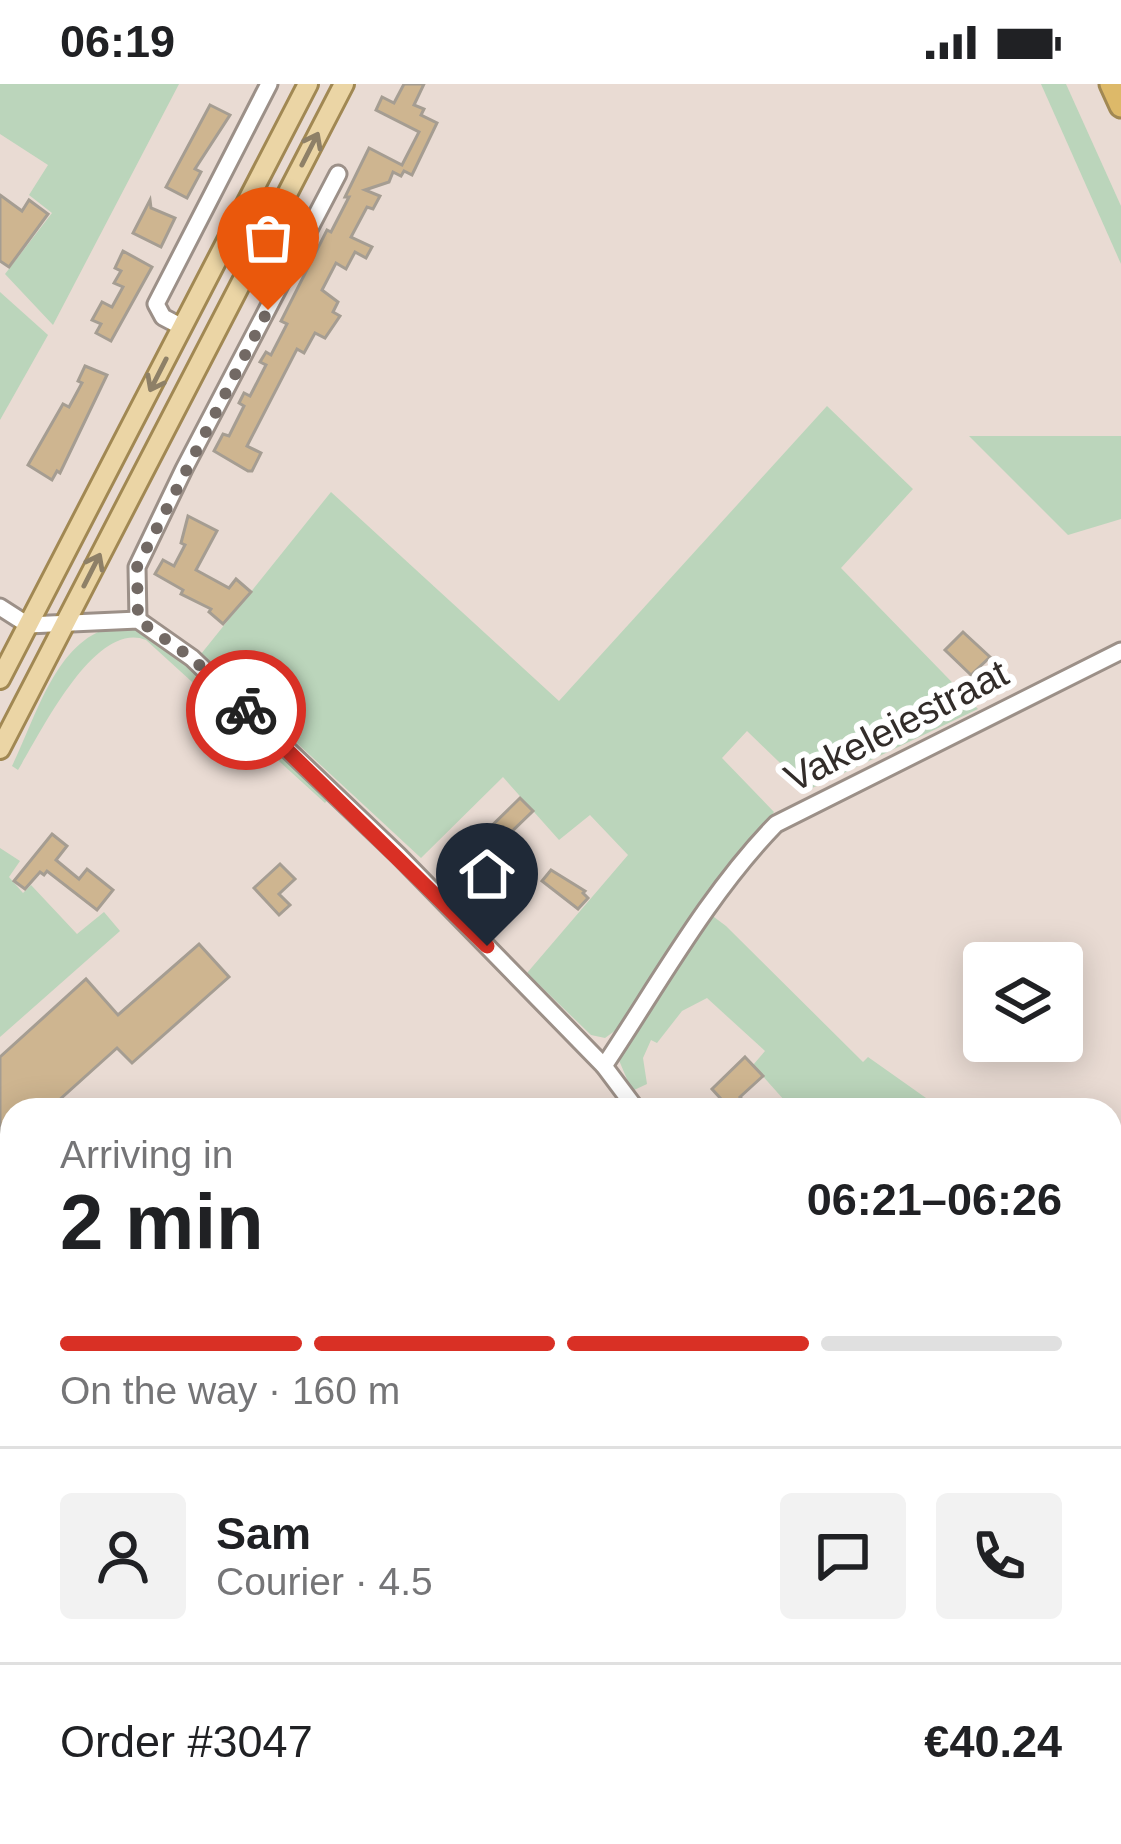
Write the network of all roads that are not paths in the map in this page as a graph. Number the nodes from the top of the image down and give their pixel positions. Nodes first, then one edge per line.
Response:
1 (269, 84) edge
2 (308, 84) edge
3 (344, 84) edge
4 (1111, 84) edge
5 (1121, 106) edge
6 (338, 174) dead end
7 (182, 327) junction
8 (0, 607) edge
9 (138, 620) junction
10 (66, 621) junction
11 (28, 625) junction
12 (1121, 651) edge
13 (0, 679) edge
14 (0, 749) edge
15 (604, 1066) junction
16 (628, 1098) edge

1 - 7 street
2 - 7 main road
10 -> 3 main road
4 - 5 highway
6 - 9 street
7 -> 11 main road
8 - 11 street
9 - 10 street
9 - 15 street
10 - 11 street
10 - 14 main road
11 - 13 main road
12 - 15 street, Vakeleiestraat
15 - 16 street

